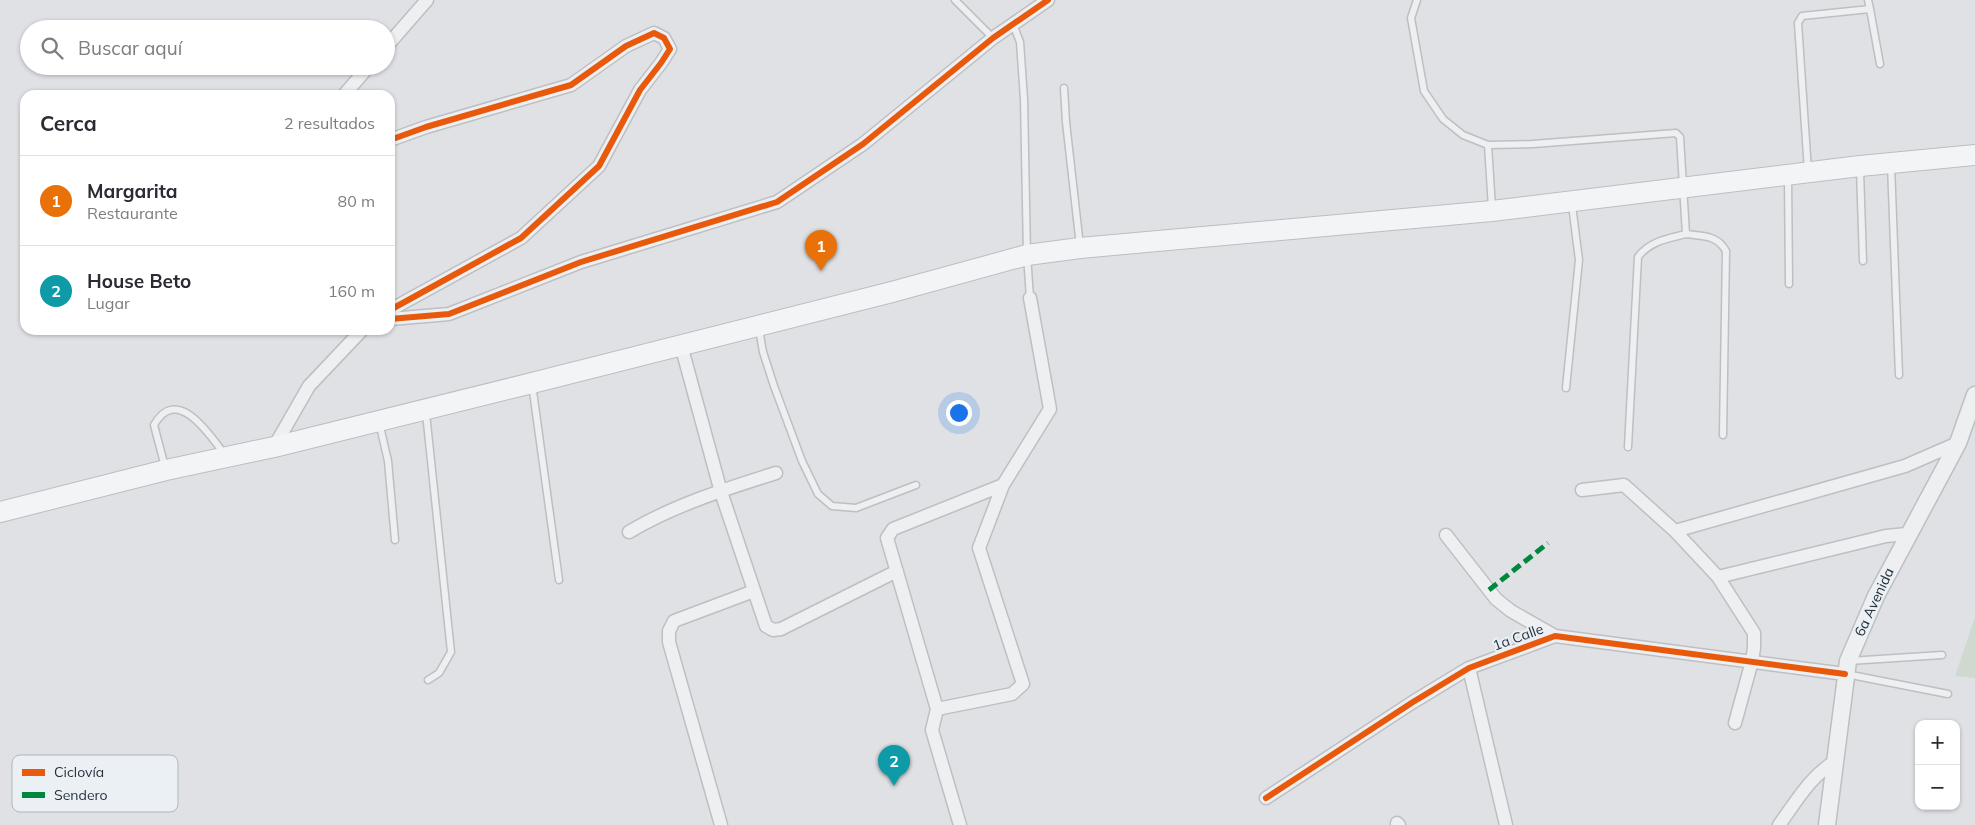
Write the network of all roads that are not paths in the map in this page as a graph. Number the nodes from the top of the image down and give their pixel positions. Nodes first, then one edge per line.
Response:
1 (427, 0) edge
2 (954, 0) edge
3 (1048, 0) edge
4 (1418, 0) edge
5 (1868, 0) edge
6 (1870, 9) junction
7 (1013, 24) junction
8 (395, 37) edge
9 (993, 38) junction
10 (1880, 64) dead end
11 (361, 75) edge
12 (1064, 88) dead end
13 (348, 90) edge
14 (395, 138) edge
15 (1488, 145) junction
16 (1975, 155) edge
17 (1891, 164) junction
18 (1860, 166) junction
19 (1798, 174) junction
20 (1682, 188) junction
21 (1572, 201) junction
22 (1492, 211) junction
23 (1686, 234) junction
24 (1080, 248) junction
25 (1027, 255) junction
26 (1863, 261) dead end
27 (1789, 284) dead end
28 (1030, 298) joint
29 (395, 307) edge
30 (395, 319) edge
31 (758, 326) junction
32 (357, 335) edge
33 (681, 345) junction
34 (1899, 375) dead end
35 (532, 383) junction
36 (1566, 388) dead end
37 (1975, 395) edge
38 (426, 409) junction
39 (378, 421) junction
40 (1723, 435) dead end
41 (1958, 443) junction
42 (1628, 447) dead end
43 (274, 448) junction
44 (227, 458) junction
45 (166, 470) junction
46 (776, 473) dead end
47 (916, 485) dead end
48 (1003, 485) junction
49 (1582, 490) dead end
50 (721, 492) junction
51 (0, 512) edge
52 (1674, 531) junction
53 (629, 532) dead end
54 (1446, 534) dead end
55 (1907, 534) junction
56 (395, 540) dead end
57 (897, 571) junction
58 (1718, 577) junction
59 (559, 580) dead end
60 (754, 591) junction
61 (1555, 636) junction
62 (1942, 655) dead end
63 (1752, 661) junction
64 (1846, 667) junction
65 (1469, 668) junction
66 (428, 680) dead end
67 (1948, 694) dead end
68 (937, 709) junction
69 (1735, 723) dead end
70 (1836, 761) junction
71 (1266, 798) dead end
72 (721, 825) edge
73 (960, 825) edge
74 (1506, 825) edge
75 (1779, 825) edge
76 (1827, 825) edge

1 - 8 street
2 - 9 lane
3 - 7 street
4 - 15 lane
5 - 6 lane
6 - 10 lane
6 - 19 lane
7 - 9 street
7 - 25 lane
9 - 30 street
11 - 13 street
12 - 24 lane
14 - 29 street
15 - 20 lane
15 - 22 lane
16 - 17 main road
17 - 18 main road
17 - 34 lane
18 - 19 main road
18 - 26 lane
19 - 20 main road
19 - 27 lane
20 - 21 main road
20 - 23 lane
21 - 22 main road
21 - 36 lane
22 - 24 main road
23 - 40 lane
23 - 42 lane
24 - 25 main road
25 - 28 lane
25 - 31 main road
28 - 48 street
31 - 33 main road
31 - 47 lane
32 - 43 street
33 - 35 main road
33 - 50 street
35 - 38 main road
35 - 59 lane
37 - 41 street, 6a Avenida
38 - 39 main road
38 - 66 lane
39 - 43 main road
39 - 56 lane
41 - 52 street
41 - 55 street, 6a Avenida
43 - 44 main road
44 - 45 main road
44 - 45 lane
45 - 51 main road
46 - 50 street
48 - 57 street
48 - 68 street
49 - 52 street
50 - 53 street
50 - 60 street
52 - 58 street
54 - 61 street
55 - 58 street
55 - 64 street, 6a Avenida
57 - 60 street
57 - 68 street
58 - 63 street
60 - 72 street
61 - 63 street, 1a Calle
61 - 65 street, 1a Calle
62 - 64 lane
63 - 64 street, 1a Calle
63 - 69 street
64 - 67 lane
64 - 70 street, 6a Avenida
65 - 71 street, 1a Calle
65 - 74 street
68 - 73 street
70 - 75 street
70 - 76 street, 6a Avenida

